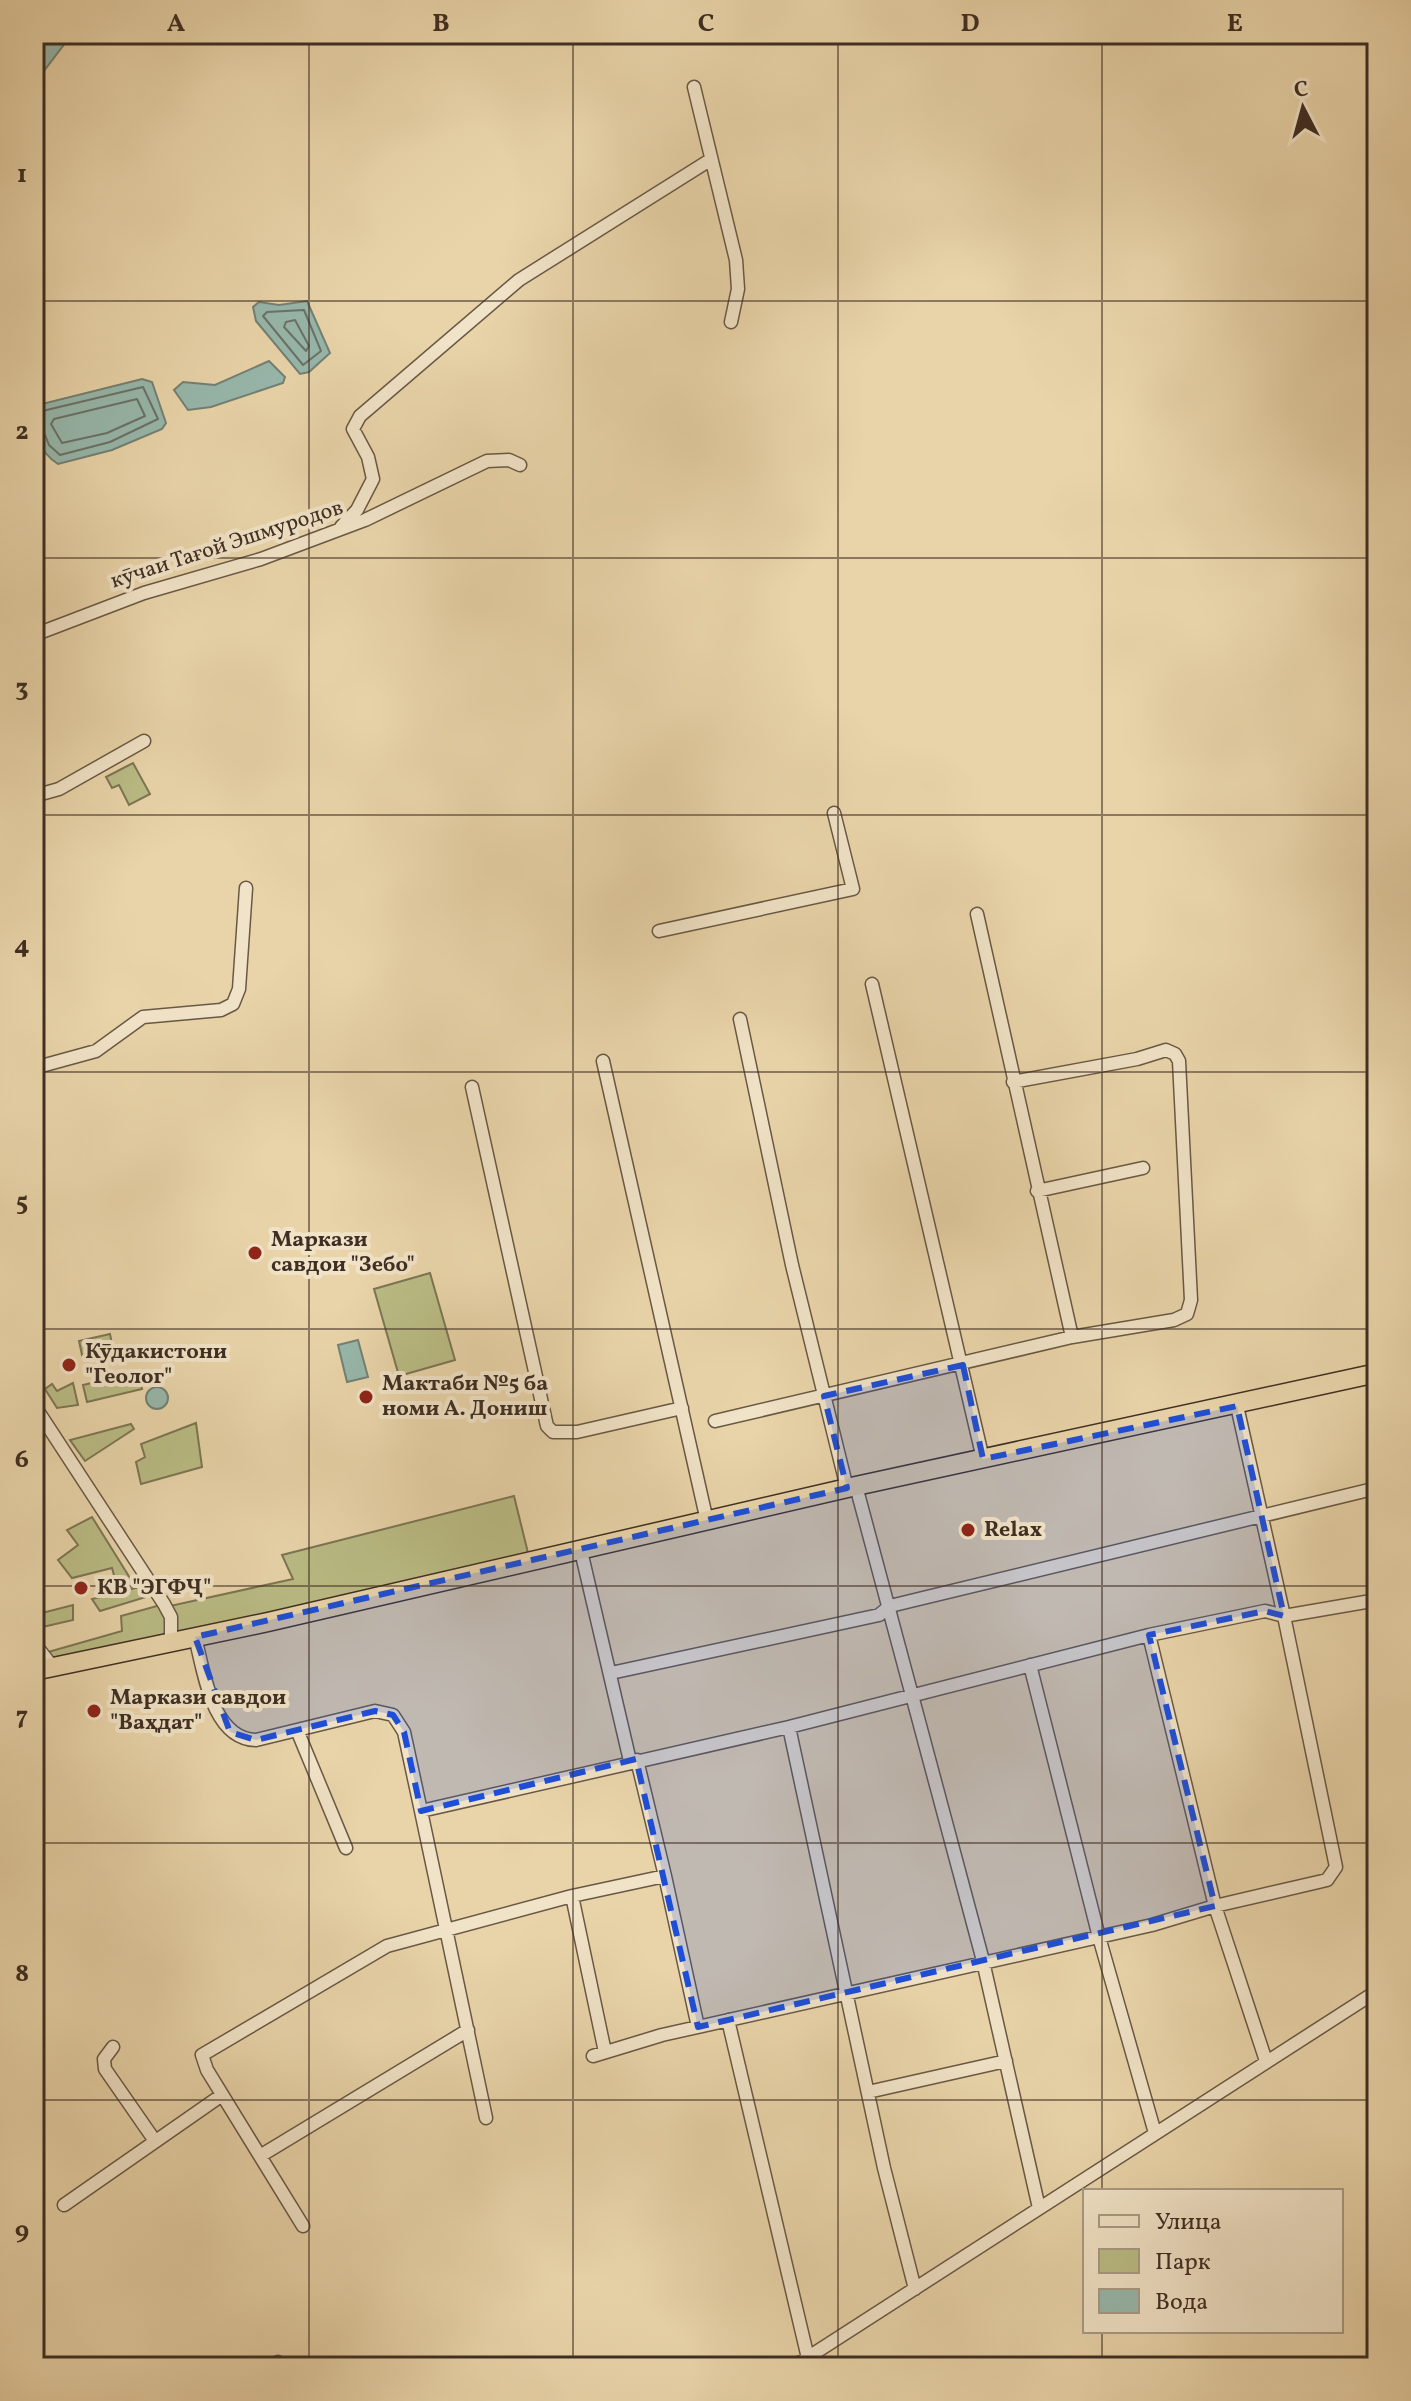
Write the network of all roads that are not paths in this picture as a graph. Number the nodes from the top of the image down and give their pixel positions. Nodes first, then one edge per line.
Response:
1 (694, 87) dead end
2 (710, 160) junction
3 (731, 322) dead end
4 (520, 465) dead end
5 (341, 527) junction
6 (34, 635) edge
7 (144, 741) dead end
8 (34, 796) edge
9 (834, 813) dead end
10 (246, 888) dead end
11 (977, 914) dead end
12 (659, 931) dead end
13 (872, 984) dead end
14 (740, 1019) dead end
15 (603, 1061) dead end
16 (34, 1068) edge
17 (1013, 1082) junction
18 (472, 1087) dead end
19 (1143, 1168) dead end
20 (1037, 1191) junction
21 (1072, 1337) junction
22 (963, 1365) junction
23 (1377, 1373) edge
24 (824, 1396) junction
25 (34, 1405) edge
26 (1237, 1406) junction
27 (682, 1408) junction
28 (715, 1421) dead end
29 (983, 1459) junction
30 (852, 1487) junction
31 (1377, 1488) edge
32 (1262, 1516) junction
33 (707, 1521) junction
34 (581, 1551) junction
35 (1377, 1600) edge
36 (890, 1606) junction
37 (1284, 1616) junction
38 (1149, 1635) junction
39 (195, 1637) junction
40 (171, 1642) junction
41 (34, 1643) edge
42 (1030, 1665) junction
43 (40, 1668) edge
44 (611, 1673) junction
45 (913, 1694) junction
46 (789, 1727) junction
47 (297, 1730) junction
48 (634, 1760) junction
49 (421, 1811) junction
50 (346, 1848) dead end
51 (665, 1876) junction
52 (572, 1896) junction
53 (1215, 1906) junction
54 (448, 1928) junction
55 (1099, 1937) junction
56 (983, 1961) junction
57 (1377, 1991) edge
58 (846, 1993) junction
59 (728, 2020) junction
60 (698, 2027) junction
61 (468, 2030) junction
62 (113, 2047) dead end
63 (1006, 2061) junction
64 (1266, 2061) junction
65 (868, 2092) junction
66 (222, 2095) junction
67 (486, 2118) dead end
68 (1155, 2133) junction
69 (155, 2141) junction
70 (260, 2156) junction
71 (64, 2205) dead end
72 (1039, 2208) junction
73 (303, 2226) dead end
74 (915, 2289) junction
75 (808, 2358) junction
76 (793, 2367) edge

1 - 2 street
2 - 3 street
2 - 5 street
4 - 5 street, кӯчаи Тағой Эшмуродов
5 - 6 street, кӯчаи Тағой Эшмуродов
7 - 8 street
9 - 12 street
10 - 16 street
11 - 17 street
13 - 22 street
14 - 24 street
15 - 27 street
17 - 20 street
17 - 21 street
18 - 27 street
19 - 20 street
20 - 21 street
21 - 22 street
22 - 24 street
22 - 29 street
23 - 26 highway
24 - 28 street
24 - 30 street
25 - 40 street
26 - 29 highway
26 - 32 street
27 - 33 street
29 - 30 highway
30 - 33 highway
30 - 36 street
31 - 32 street
32 - 36 street
32 - 37 street
33 - 34 highway
34 - 39 highway
34 - 44 street
35 - 37 street
36 - 44 street
36 - 45 street
37 - 38 street
37 - 53 street
38 - 42 street
38 - 53 street
39 - 40 highway
39 - 47 street
40 - 43 highway
41 - 43 street
42 - 45 street
42 - 55 street
44 - 48 street
45 - 46 street
45 - 56 street
46 - 48 street
46 - 58 street
47 - 49 street
47 - 50 street
48 - 49 street
48 - 51 street
49 - 54 street
51 - 52 street
51 - 60 street
52 - 54 street
52 - 60 street
53 - 55 street
53 - 64 street
54 - 61 street
54 - 66 street
55 - 56 street
55 - 68 street
56 - 58 street
56 - 63 street
57 - 64 street
58 - 59 street
58 - 65 street
59 - 60 street
59 - 75 street
61 - 67 street
61 - 70 street
62 - 69 street
63 - 65 street
63 - 72 street
64 - 68 street
65 - 74 street
66 - 69 street
66 - 70 street
68 - 72 street
69 - 71 street
70 - 73 street
72 - 74 street
74 - 75 street
75 - 76 street

